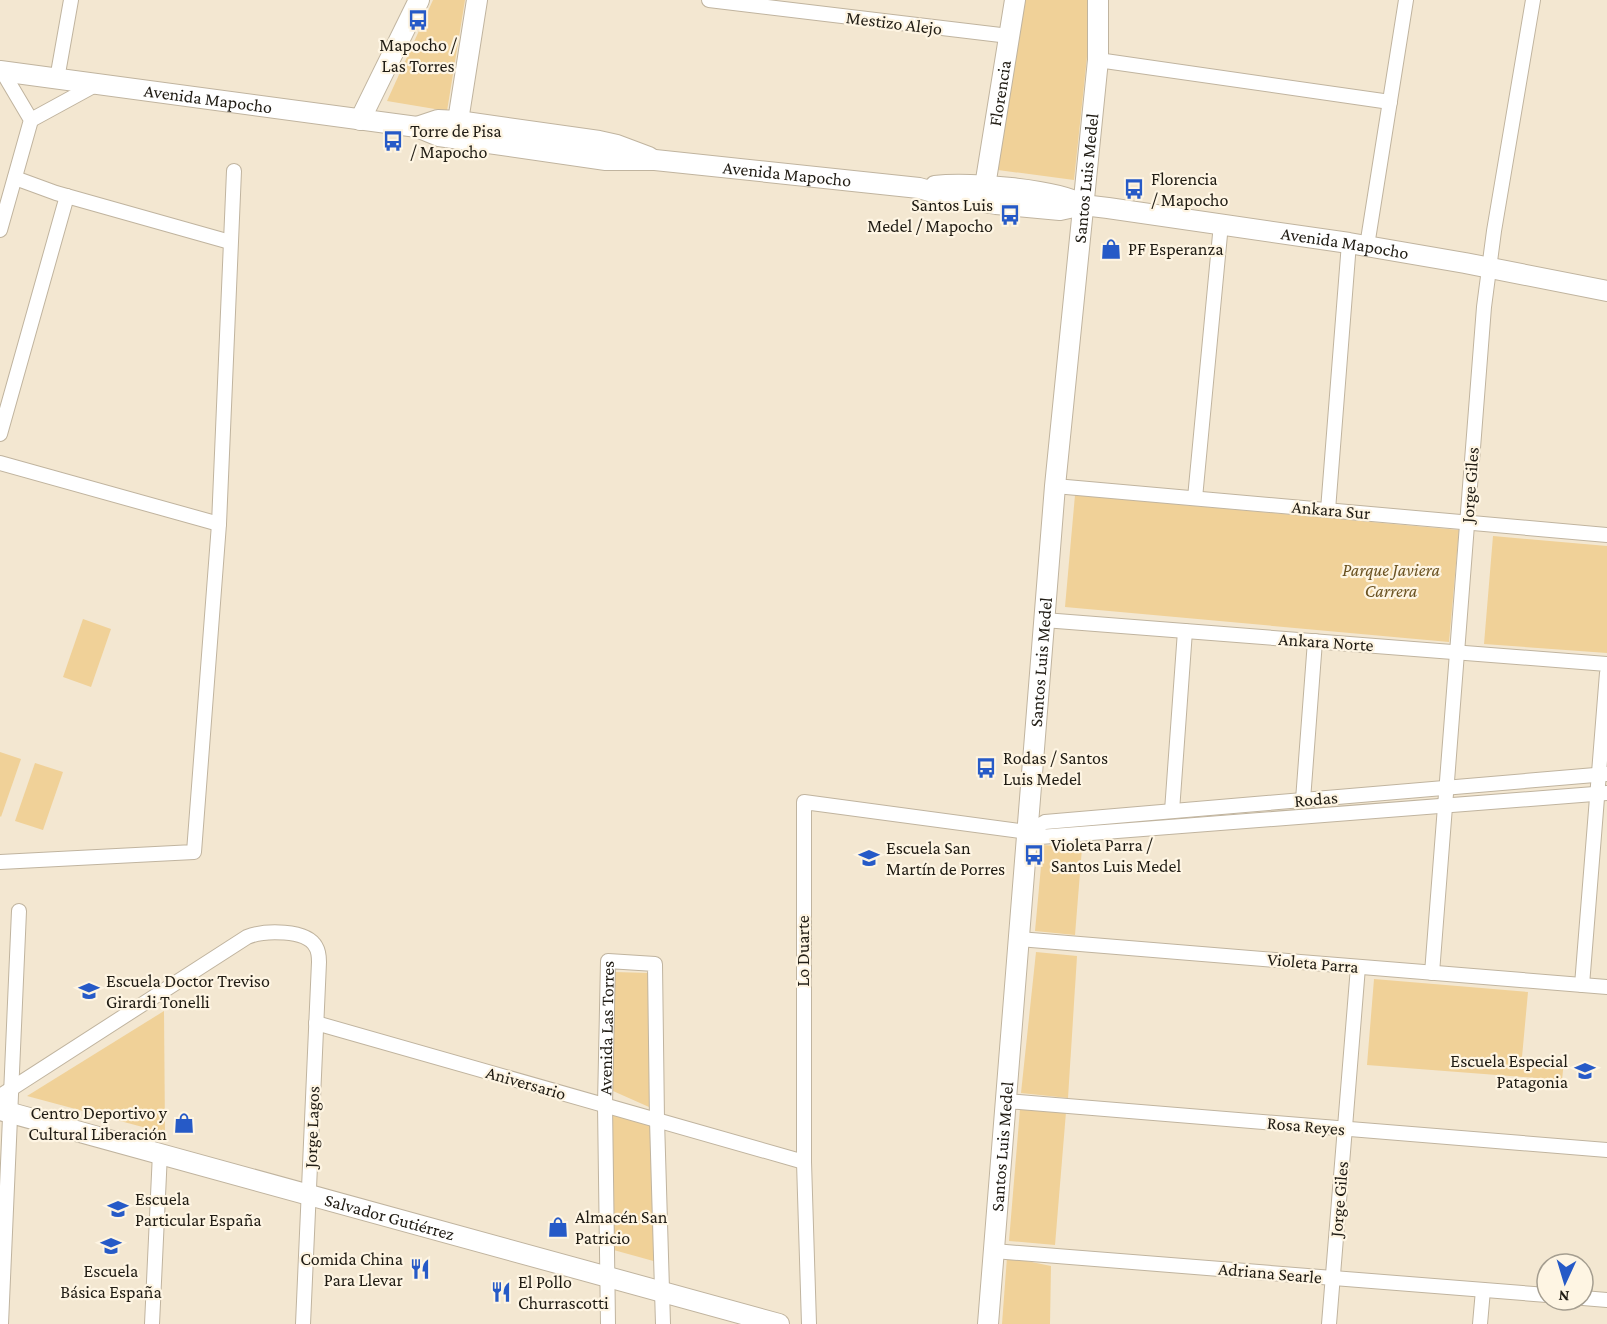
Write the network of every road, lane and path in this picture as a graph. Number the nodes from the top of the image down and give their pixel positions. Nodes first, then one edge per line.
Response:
1 (71, 0) edge
2 (419, 0) edge
3 (477, 0) edge
4 (709, 0) edge
5 (1015, 0) edge
6 (1098, 0) edge
7 (1406, 0) edge
8 (1533, 0) edge
9 (1009, 36) junction
10 (1098, 60) junction
11 (1, 71) edge
12 (57, 79) junction
13 (97, 84) junction
14 (1390, 102) junction
15 (31, 120) junction
16 (360, 120) junction
17 (458, 121) junction
18 (417, 127) junction
19 (655, 160) junction
20 (234, 171) dead end
21 (15, 178) junction
22 (985, 186) junction
23 (919, 188) junction
24 (67, 195) junction
25 (996, 204) junction
26 (1083, 205) junction
27 (1221, 224) junction
28 (0, 230) edge
29 (230, 242) junction
30 (1358, 244) junction
31 (1488, 267) junction
32 (1607, 291) edge
33 (0, 434) edge
34 (0, 463) edge
35 (1055, 486) junction
36 (1195, 498) junction
37 (1328, 510) junction
38 (1467, 523) junction
39 (219, 524) junction
40 (1607, 535) edge
41 (1044, 620) junction
42 (1185, 631) junction
43 (1314, 641) junction
44 (1457, 652) junction
45 (1607, 664) edge
46 (1607, 673) edge
47 (1603, 775) edge
48 (1446, 788) junction
49 (1602, 793) edge
50 (1303, 800) junction
51 (1445, 805) junction
52 (1172, 811) junction
53 (1027, 835) junction
54 (0, 862) edge
55 (19, 911) dead end
56 (1019, 939) junction
57 (1358, 967) junction
58 (1432, 973) junction
59 (1582, 985) junction
60 (1607, 987) edge
61 (316, 1023) junction
62 (1006, 1101) junction
63 (5, 1102) edge
64 (605, 1105) junction
65 (657, 1120) junction
66 (1345, 1129) junction
67 (1607, 1150) edge
68 (160, 1154) junction
69 (804, 1162) junction
70 (309, 1196) junction
71 (994, 1251) junction
72 (608, 1277) junction
73 (1333, 1278) junction
74 (1483, 1290) junction
75 (663, 1292) junction
76 (1535, 1294) edge
77 (1, 1324) edge
78 (152, 1324) edge
79 (303, 1324) edge
80 (608, 1324) edge
81 (663, 1324) edge
82 (779, 1324) edge
83 (809, 1324) edge
84 (988, 1324) edge
85 (1329, 1324) edge
86 (1480, 1324) edge

1 - 12 street
2 - 16 main road
3 - 17 main road
4 - 9 street, Mestizo Alejo
5 - 9 main road, Florencia
6 - 10 main road, Santos Luis Medel
7 - 14 street
8 - 31 street, Jorge Giles
9 - 22 main road, Florencia
10 - 14 street
10 - 26 main road, Santos Luis Medel
11 - 12 main road, Avenida Mapocho
11 - 15 street
12 - 13 main road, Avenida Mapocho
13 - 15 street
13 - 16 main road, Avenida Mapocho
14 - 30 street
15 - 21 street
16 - 18 main road, Avenida Mapocho
17 - 18 main road, Avenida Mapocho
17 - 19 main road, Avenida Mapocho
18 - 19 main road, Avenida Mapocho
19 - 23 main road, Avenida Mapocho
20 - 29 street
21 - 24 street
21 - 28 street
22 - 23 main road, Avenida Mapocho
22 - 25 main road
22 - 26 main road, Avenida Mapocho
23 - 25 main road, Avenida Mapocho
24 - 29 street
24 - 33 street
25 - 26 main road, Avenida Mapocho
26 - 27 main road, Avenida Mapocho
26 - 35 main road, Santos Luis Medel
27 - 30 main road, Avenida Mapocho
27 - 36 street
29 - 39 street
30 - 31 main road, Avenida Mapocho
30 - 37 street
31 - 32 main road, Avenida Mapocho
31 - 38 street, Jorge Giles
34 - 39 street
35 - 36 street, Ankara Sur
35 - 41 main road, Santos Luis Medel
36 - 37 street, Ankara Sur
37 - 38 street, Ankara Sur
38 - 40 street, Ankara Sur
38 - 44 street, Jorge Giles
39 - 54 street
41 - 42 street, Ankara Norte
41 - 53 main road, Santos Luis Medel
42 - 43 street, Ankara Norte
42 - 52 street
43 - 44 street, Ankara Norte
43 - 50 street
44 - 45 street, Ankara Norte
44 - 48 street, Jorge Giles
46 - 47 street
47 - 48 street, Rodas
47 - 49 street
48 - 50 street, Rodas
48 - 51 street, Jorge Giles
49 - 51 street, Rodas
49 - 59 street
50 - 52 street, Rodas
51 - 53 street, Rodas
51 - 58 street, Jorge Giles
52 - 53 street, Rodas
53 - 56 main road, Santos Luis Medel
53 - 69 street, Lo Duarte
55 - 63 street
56 - 57 street, Violeta Parra
56 - 62 main road, Santos Luis Medel
57 - 58 street, Violeta Parra
57 - 66 street, Jorge Giles
58 - 59 street, Violeta Parra
59 - 60 street, Violeta Parra
61 - 63 street, Jorge Lagos
61 - 64 street, Aniversario
61 - 70 street, Jorge Lagos
62 - 66 street, Rosa Reyes
62 - 71 main road, Santos Luis Medel
63 - 68 main road, Salvador Gutiérrez
63 - 77 street
64 - 65 street, Aniversario
64 - 65 street, Avenida Las Torres
64 - 72 street, Avenida Las Torres
65 - 69 street, Aniversario
65 - 75 street, Avenida Las Torres
66 - 67 street, Rosa Reyes
66 - 73 street, Jorge Giles
68 - 70 main road, Salvador Gutiérrez
68 - 78 street
69 - 83 street, Lo Duarte
70 - 72 main road, Salvador Gutiérrez
70 - 79 street, Jorge Lagos
71 - 73 street, Adriana Searle
71 - 84 main road, Santos Luis Medel
72 - 75 main road, Salvador Gutiérrez
72 - 80 street, Avenida Las Torres
73 - 74 street, Adriana Searle
73 - 85 street, Jorge Giles
74 - 76 street, Adriana Searle
74 - 86 street
75 - 81 street, Avenida Las Torres
75 - 82 main road, Salvador Gutiérrez

